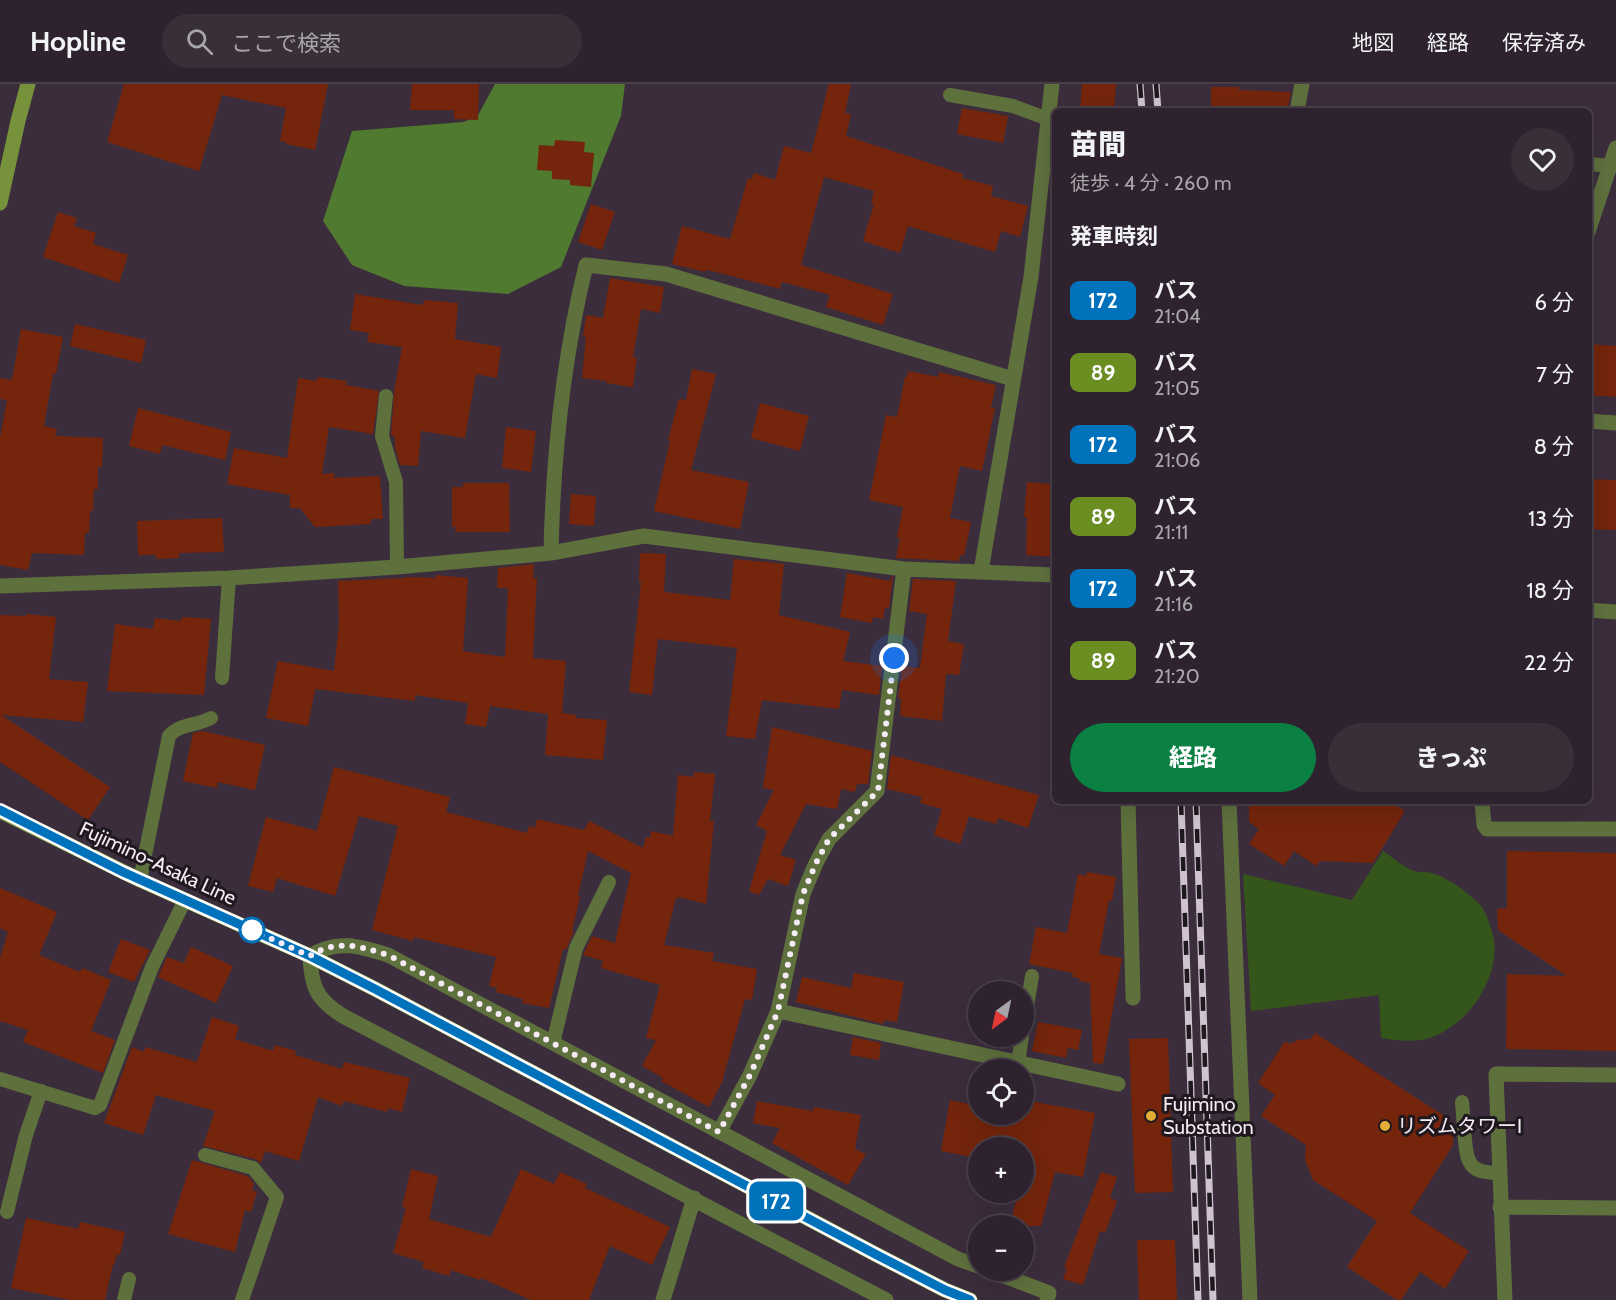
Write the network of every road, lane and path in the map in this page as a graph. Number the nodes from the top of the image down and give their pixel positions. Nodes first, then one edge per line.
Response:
1 (28, 84) edge
2 (1052, 84) edge
3 (1302, 84) edge
4 (950, 95) dead end
5 (1298, 108) edge
6 (1048, 119) junction
7 (1616, 148) edge
8 (1592, 164) edge
9 (1611, 166) junction
10 (2, 180) edge
11 (0, 203) edge
12 (1592, 221) edge
13 (1013, 380) junction
14 (386, 396) dead end
15 (1592, 421) edge
16 (1616, 423) edge
17 (551, 553) junction
18 (397, 567) junction
19 (904, 569) junction
20 (981, 571) junction
21 (1052, 575) edge
22 (229, 578) junction
23 (0, 586) edge
24 (1592, 610) edge
25 (1616, 612) edge
26 (222, 678) dead end
27 (211, 718) dead end
28 (1128, 804) edge
29 (1229, 804) edge
30 (1482, 804) edge
31 (0, 810) edge
32 (1616, 829) edge
33 (140, 880) junction
34 (609, 882) dead end
35 (185, 900) junction
36 (310, 956) junction
37 (1032, 976) dead end
38 (1031, 981) edge
39 (1133, 998) dead end
40 (778, 1011) junction
41 (553, 1043) junction
42 (1000, 1059) edge
43 (1034, 1066) edge
44 (1616, 1075) edge
45 (0, 1079) edge
46 (1118, 1084) dead end
47 (41, 1091) junction
48 (1462, 1102) dead end
49 (719, 1132) junction
50 (205, 1155) dead end
51 (1499, 1173) junction
52 (694, 1198) junction
53 (1500, 1207) junction
54 (1616, 1208) edge
55 (7, 1212) dead end
56 (968, 1262) edge
57 (129, 1279) dead end
58 (1013, 1281) edge
59 (1048, 1297) edge
60 (124, 1300) edge
61 (242, 1300) edge
62 (663, 1300) edge
63 (886, 1300) edge
64 (970, 1300) edge
65 (1250, 1300) edge
66 (1505, 1300) edge

1 - 10 main road
2 - 6 street
3 - 5 street
4 - 6 lane
6 - 13 street
7 - 9 street
8 - 9 lane
9 - 12 street
10 - 11 main road
13 - 17 street
13 - 20 street
14 - 18 lane
15 - 16 street
17 - 18 street
17 - 19 street
18 - 22 street
19 - 20 street
19 - 40 street
20 - 21 street
22 - 23 street
22 - 26 lane
24 - 25 street
27 - 33 lane
28 - 39 street
29 - 65 street
30 - 32 street
31 - 33 main road, Fujimino-Asaka Line
33 - 35 main road, Fujimino-Asaka Line
34 - 41 lane
35 - 36 main road, Fujimino-Asaka Line
35 - 47 lane
36 - 41 street
36 - 52 street
36 - 64 main road, Fujimino-Asaka Line
37 - 38 lane
40 - 42 street
40 - 49 street
41 - 49 street
43 - 46 street
44 - 51 street
45 - 47 lane
47 - 55 lane
48 - 51 lane
49 - 56 street
50 - 61 lane
51 - 53 street
52 - 62 street
52 - 63 street
53 - 54 street
53 - 66 street
57 - 60 lane
58 - 59 street

